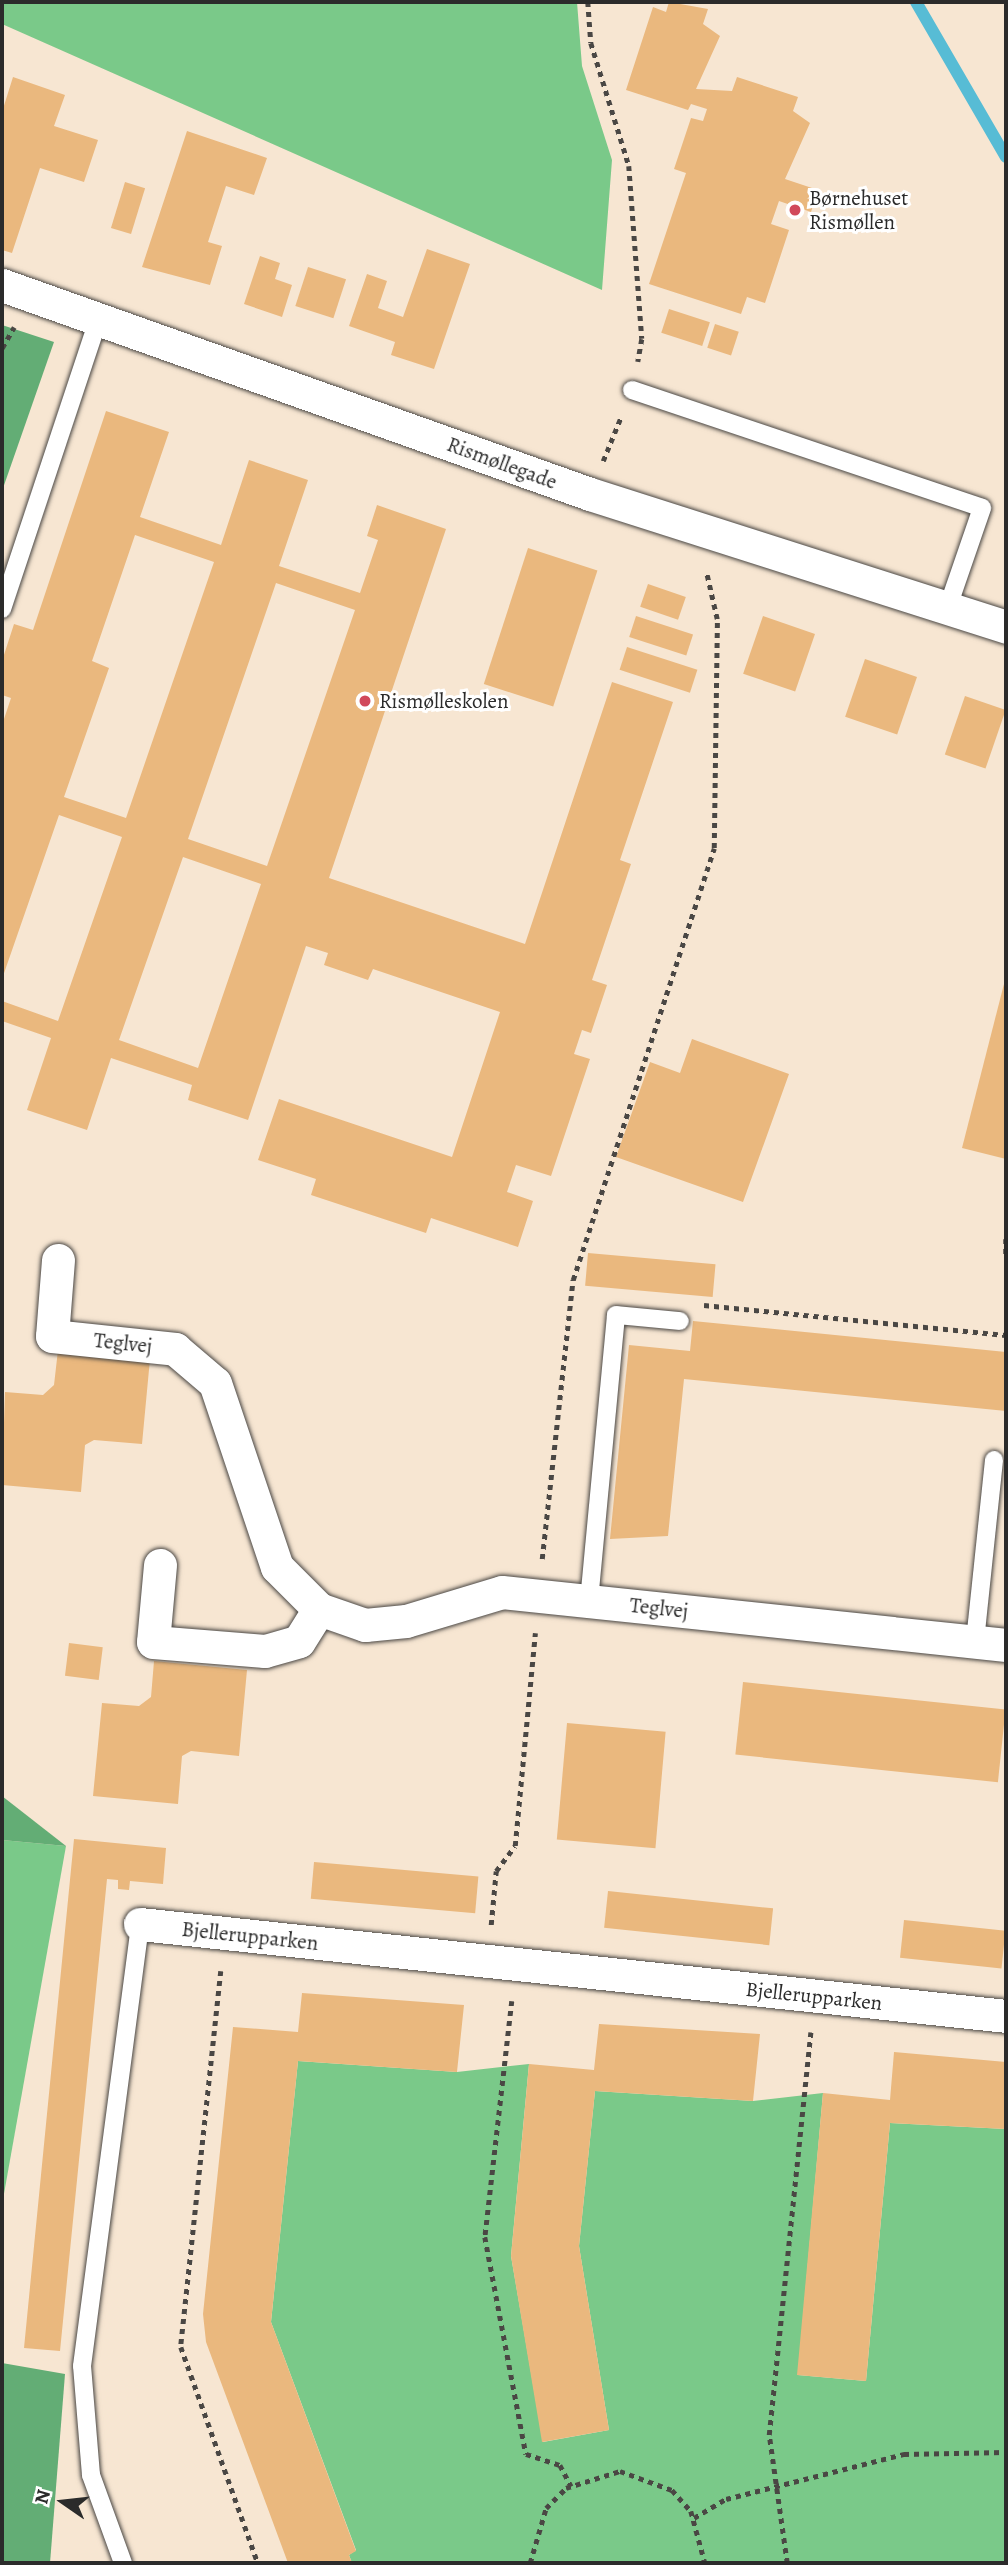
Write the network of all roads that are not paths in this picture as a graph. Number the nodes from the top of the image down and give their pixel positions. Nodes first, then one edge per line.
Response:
1 (2, 285) edge
2 (99, 318) junction
3 (632, 390) road end
4 (948, 607) junction
5 (2, 609) edge
6 (1006, 627) edge
7 (58, 1260) dead end
8 (680, 1321) road end
9 (994, 1460) dead end
10 (160, 1565) dead end
11 (589, 1601) junction
12 (319, 1609) junction
13 (990, 1643) edge
14 (140, 1924) joint
15 (1006, 2017) edge
16 (123, 2563) edge

1 - 2 street, Rismøllegade
2 - 4 street, Rismøllegade
2 - 5 lane
3 - 4 lane
4 - 6 street, Rismøllegade
7 - 12 street, Teglvej
8 - 11 lane
9 - 13 lane
10 - 12 street
11 - 12 street, Teglvej
11 - 13 street, Teglvej
14 - 15 street, Bjellerupparken
14 - 16 lane, Bjellerupparken

